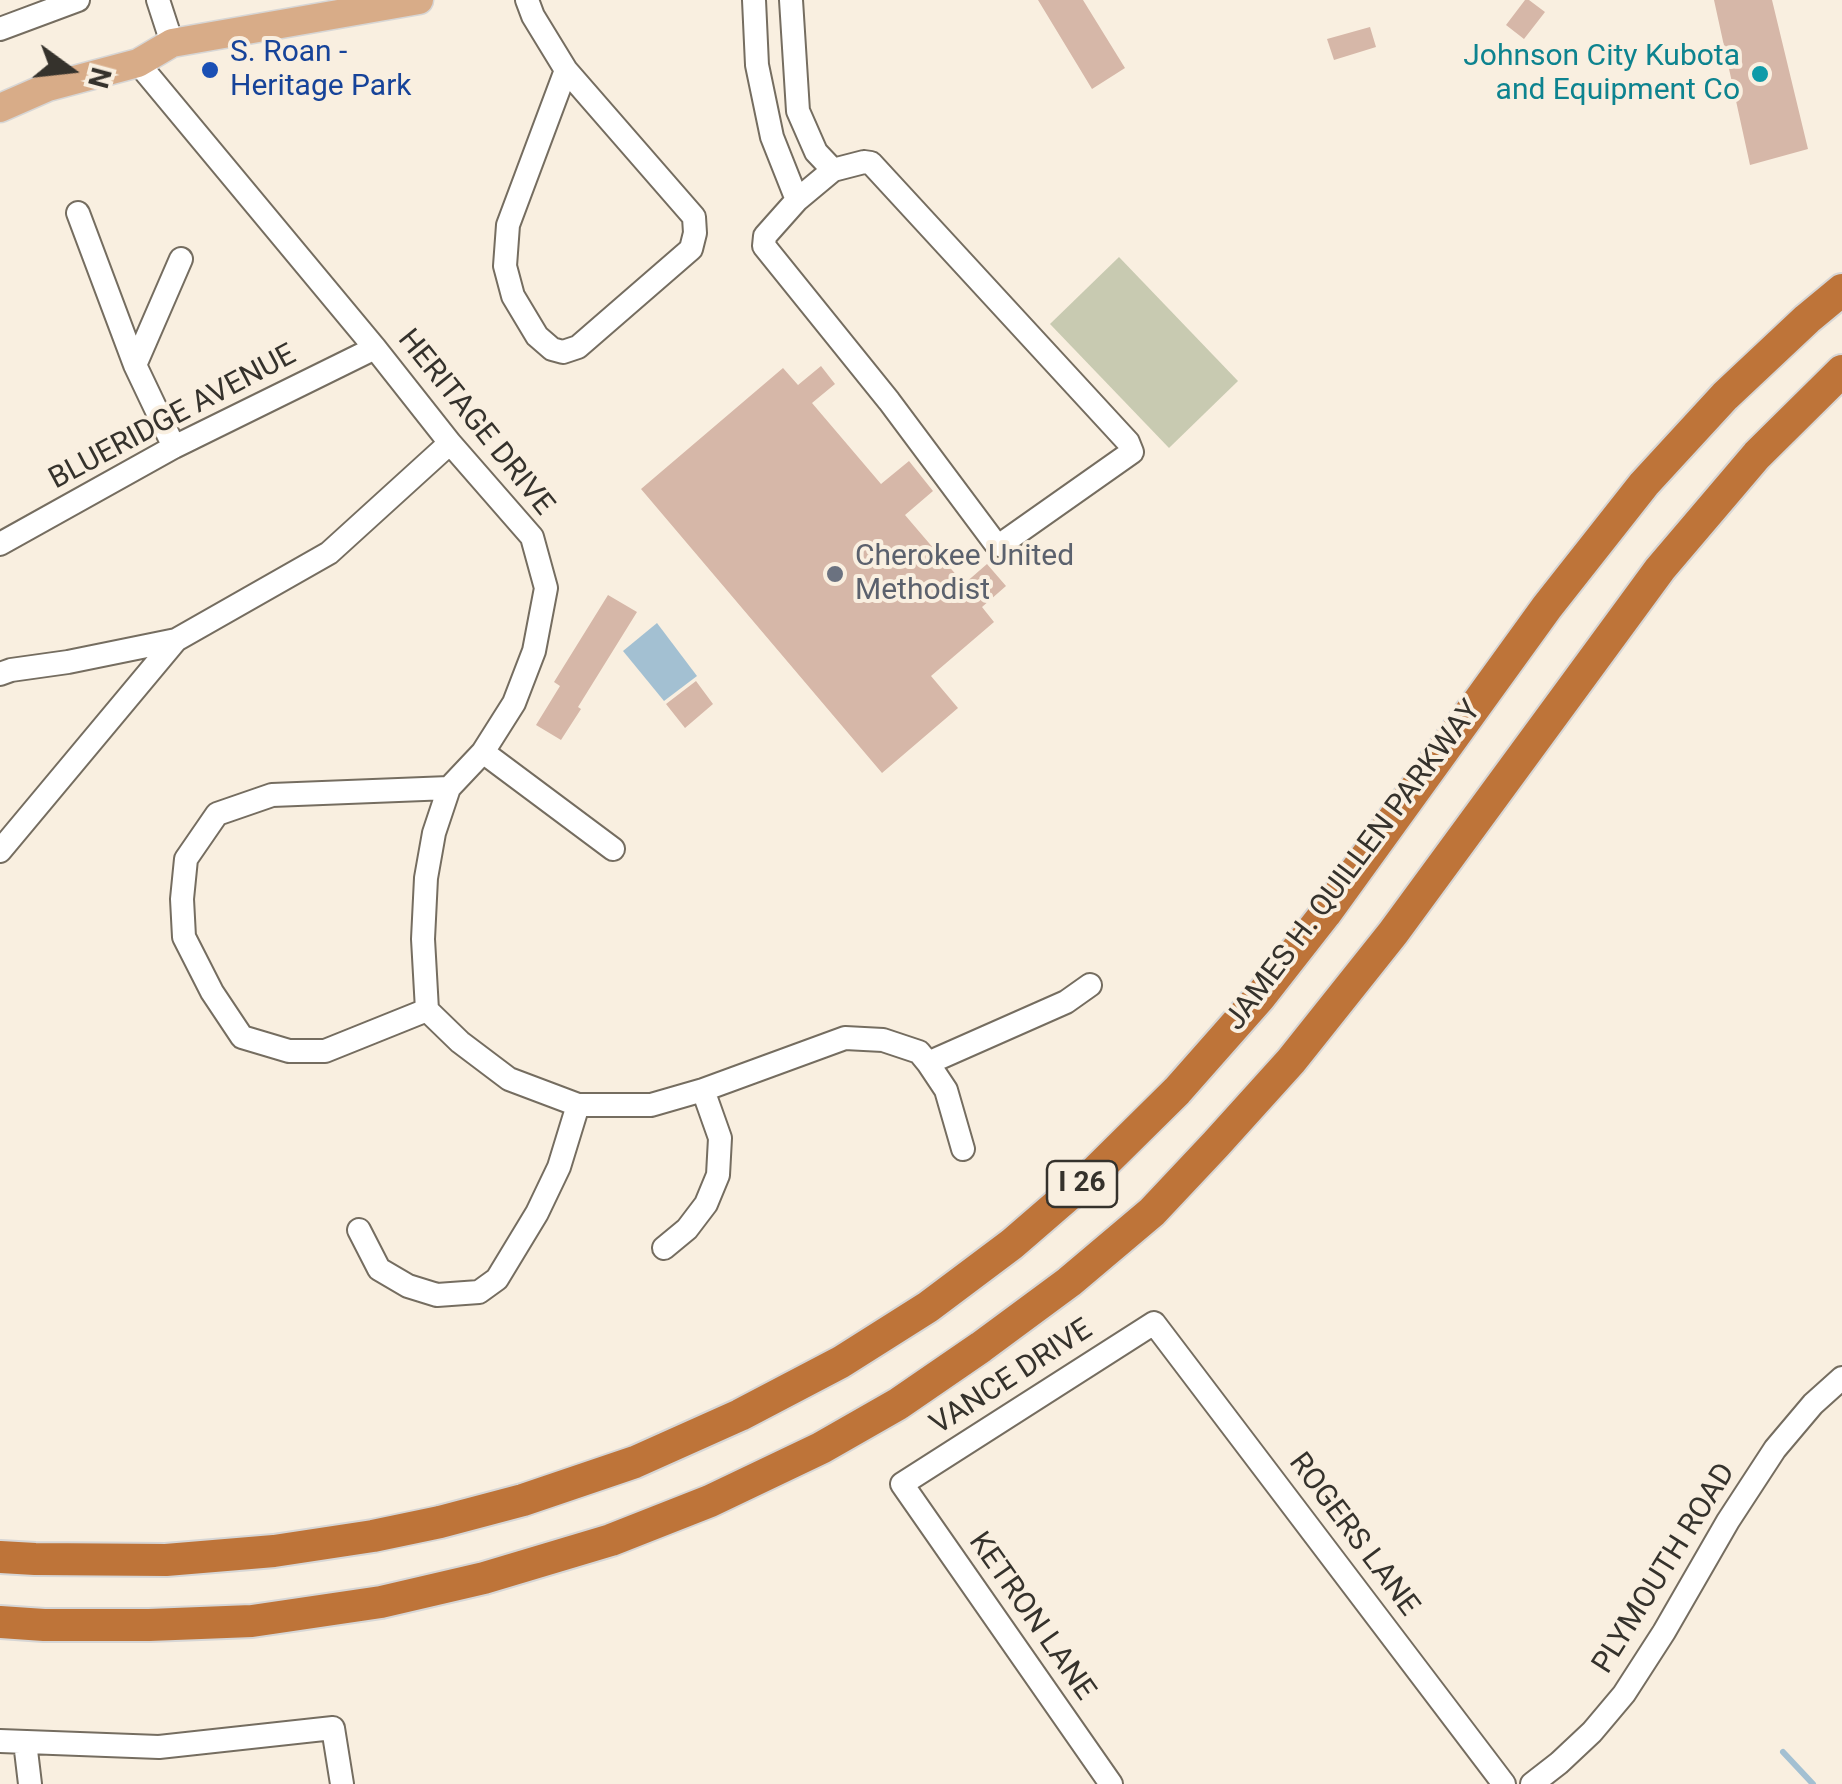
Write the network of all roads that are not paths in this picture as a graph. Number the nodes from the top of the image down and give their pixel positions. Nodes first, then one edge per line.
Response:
1 (78, 0) edge
2 (158, 0) edge
3 (419, 0) edge
4 (527, 0) edge
5 (754, 0) edge
6 (791, 0) edge
7 (0, 29) edge
8 (172, 43) junction
9 (138, 63) junction
10 (566, 70) junction
11 (0, 108) edge
12 (833, 170) junction
13 (796, 200) junction
14 (78, 214) dead end
15 (181, 259) dead end
16 (1842, 290) edge
17 (375, 348) junction
18 (135, 365) junction
19 (1842, 371) edge
20 (450, 443) junction
21 (174, 447) junction
22 (0, 544) edge
23 (176, 640) junction
24 (0, 674) edge
25 (483, 752) junction
26 (449, 788) junction
27 (613, 849) dead end
28 (0, 850) edge
29 (1090, 985) dead end
30 (428, 1010) junction
31 (928, 1063) junction
32 (704, 1090) junction
33 (578, 1105) junction
34 (963, 1148) dead end
35 (359, 1230) dead end
36 (664, 1248) dead end
37 (1154, 1323) joint
38 (1842, 1378) edge
39 (902, 1484) joint
40 (0, 1557) edge
41 (0, 1622) edge
42 (0, 1741) edge
43 (25, 1742) junction
44 (30, 1784) edge
45 (342, 1784) edge
46 (1111, 1784) edge
47 (1504, 1784) edge
48 (1532, 1784) edge

1 - 7 street
2 - 8 street
3 - 8 main road
4 - 10 street
5 - 13 street
6 - 12 street
8 - 9 main road
9 - 11 main road
9 - 17 street, HERITAGE DRIVE
10 - 10 street
12 - 13 street
12 - 13 street
14 - 18 street
15 - 18 street
16 - 40 highway, JAMES H. QUILLEN PARKWAY / I 26
17 - 20 street, HERITAGE DRIVE
17 - 21 street, BLUERIDGE AVENUE
18 - 21 street
19 - 41 highway, I 26
20 - 23 street
20 - 25 street, HERITAGE DRIVE
21 - 22 street, BLUERIDGE AVENUE
23 - 24 street
23 - 28 street
25 - 26 street, HERITAGE DRIVE
25 - 27 street
26 - 30 street, HERITAGE DRIVE
26 - 30 street
29 - 31 street
30 - 33 street
31 - 32 street
31 - 34 street
32 - 33 street
32 - 36 street
33 - 35 street
37 - 39 street, VANCE DRIVE
37 - 47 street, ROGERS LANE
38 - 48 street, PLYMOUTH ROAD
39 - 46 street, KETRON LANE
42 - 43 street
43 - 44 street
43 - 45 street

